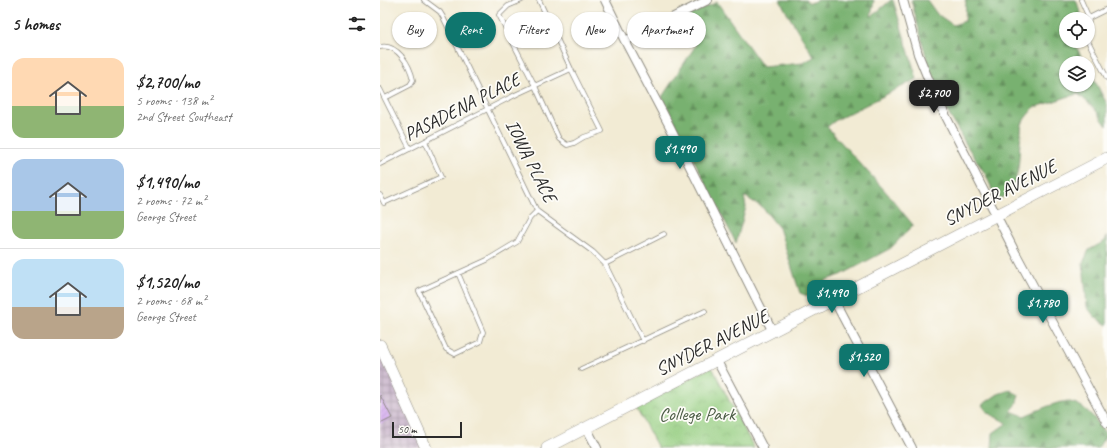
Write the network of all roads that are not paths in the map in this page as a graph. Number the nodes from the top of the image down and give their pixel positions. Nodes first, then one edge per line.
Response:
1 (424, 0) edge
2 (522, 0) edge
3 (539, 0) edge
4 (605, 0) edge
5 (708, 0) edge
6 (903, 0) edge
7 (1081, 0) edge
8 (1107, 9) edge
9 (1087, 12) edge
10 (1095, 15) edge
11 (625, 41) junction
12 (380, 47) edge
13 (1092, 48) edge
14 (571, 69) junction
15 (1107, 78) edge
16 (535, 86) junction
17 (380, 89) edge
18 (385, 98) junction
19 (489, 109) junction
20 (425, 141) junction
21 (410, 149) junction
22 (1107, 159) edge
23 (380, 164) edge
24 (380, 195) edge
25 (537, 211) junction
26 (996, 216) junction
27 (664, 234) dead end
28 (604, 264) junction
29 (458, 273) junction
30 (834, 300) junction
31 (705, 311) dead end
32 (773, 332) junction
33 (643, 341) junction
34 (380, 346) edge
35 (717, 361) junction
36 (581, 369) dead end
37 (1105, 413) edge
38 (1107, 423) edge
39 (586, 427) junction
40 (426, 448) edge
41 (547, 448) edge
42 (597, 448) edge
43 (763, 448) edge
44 (912, 448) edge

1 - 19 lane, IOWA PLACE
2 - 16 lane, PASADENA PLACE
3 - 14 lane, PASADENA PLACE
4 - 11 street
5 - 11 street
6 - 26 street
7 - 9 lane
8 - 10 lane
11 - 32 street
12 - 18 lane
13 - 15 lane
14 - 16 lane, PASADENA PLACE
14 - 16 lane, PASADENA PLACE
16 - 19 lane, PASADENA PLACE
17 - 18 lane
18 - 21 lane
19 - 20 lane, PASADENA PLACE
19 - 25 lane, IOWA PLACE
20 - 21 lane, PASADENA PLACE
20 - 24 lane
21 - 23 lane, PASADENA PLACE
22 - 26 main road, SNYDER AVENUE
25 - 28 lane, IOWA PLACE
25 - 29 lane
26 - 30 main road, SNYDER AVENUE
26 - 37 street
27 - 28 lane
28 - 33 lane, IOWA PLACE
29 - 29 lane
30 - 32 main road, SNYDER AVENUE
30 - 44 street
31 - 33 lane
32 - 35 main road, SNYDER AVENUE
33 - 36 lane
34 - 40 main road
35 - 39 main road, SNYDER AVENUE
35 - 43 street
37 - 38 street
39 - 41 main road, SNYDER AVENUE
39 - 42 street

